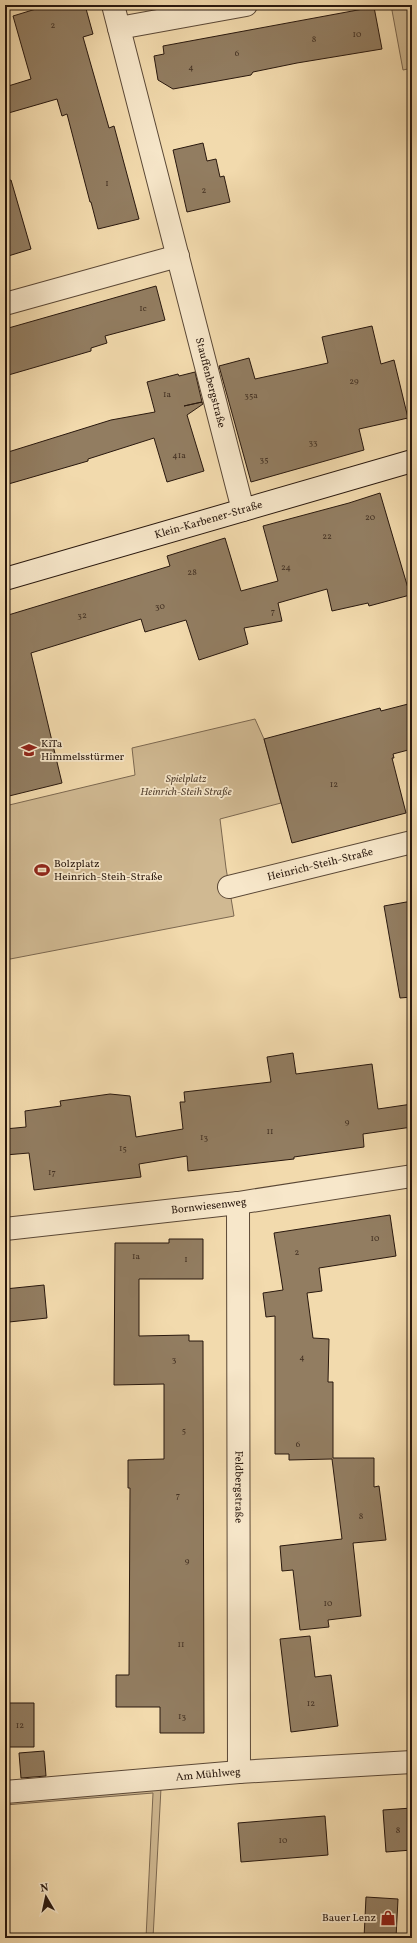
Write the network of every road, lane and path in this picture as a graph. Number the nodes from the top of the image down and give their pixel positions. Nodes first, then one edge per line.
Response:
1 (113, 5) edge
2 (246, 5) edge
3 (119, 28) junction
4 (178, 256) junction
5 (5, 304) edge
6 (412, 461) edge
7 (243, 510) junction
8 (5, 579) edge
9 (412, 842) edge
10 (229, 887) dead end
11 (412, 1176) edge
12 (238, 1203) junction
13 (5, 1229) edge
14 (412, 1762) edge
15 (239, 1772) junction
16 (5, 1792) edge

1 - 3 street, Stauffenbergstraße
2 - 3 street
3 - 4 street, Stauffenbergstraße
4 - 5 street
4 - 7 street, Stauffenbergstraße
6 - 7 street, Klein-Karbener-Straße
7 - 8 street, Klein-Karbener-Straße
9 - 10 street, Heinrich-Steih-Straße
11 - 12 street, Bornwiesenweg
12 - 13 street, Bornwiesenweg
12 - 15 street, Feldbergstraße
14 - 15 street, Am Mühlweg
15 - 16 street, Am Mühlweg

